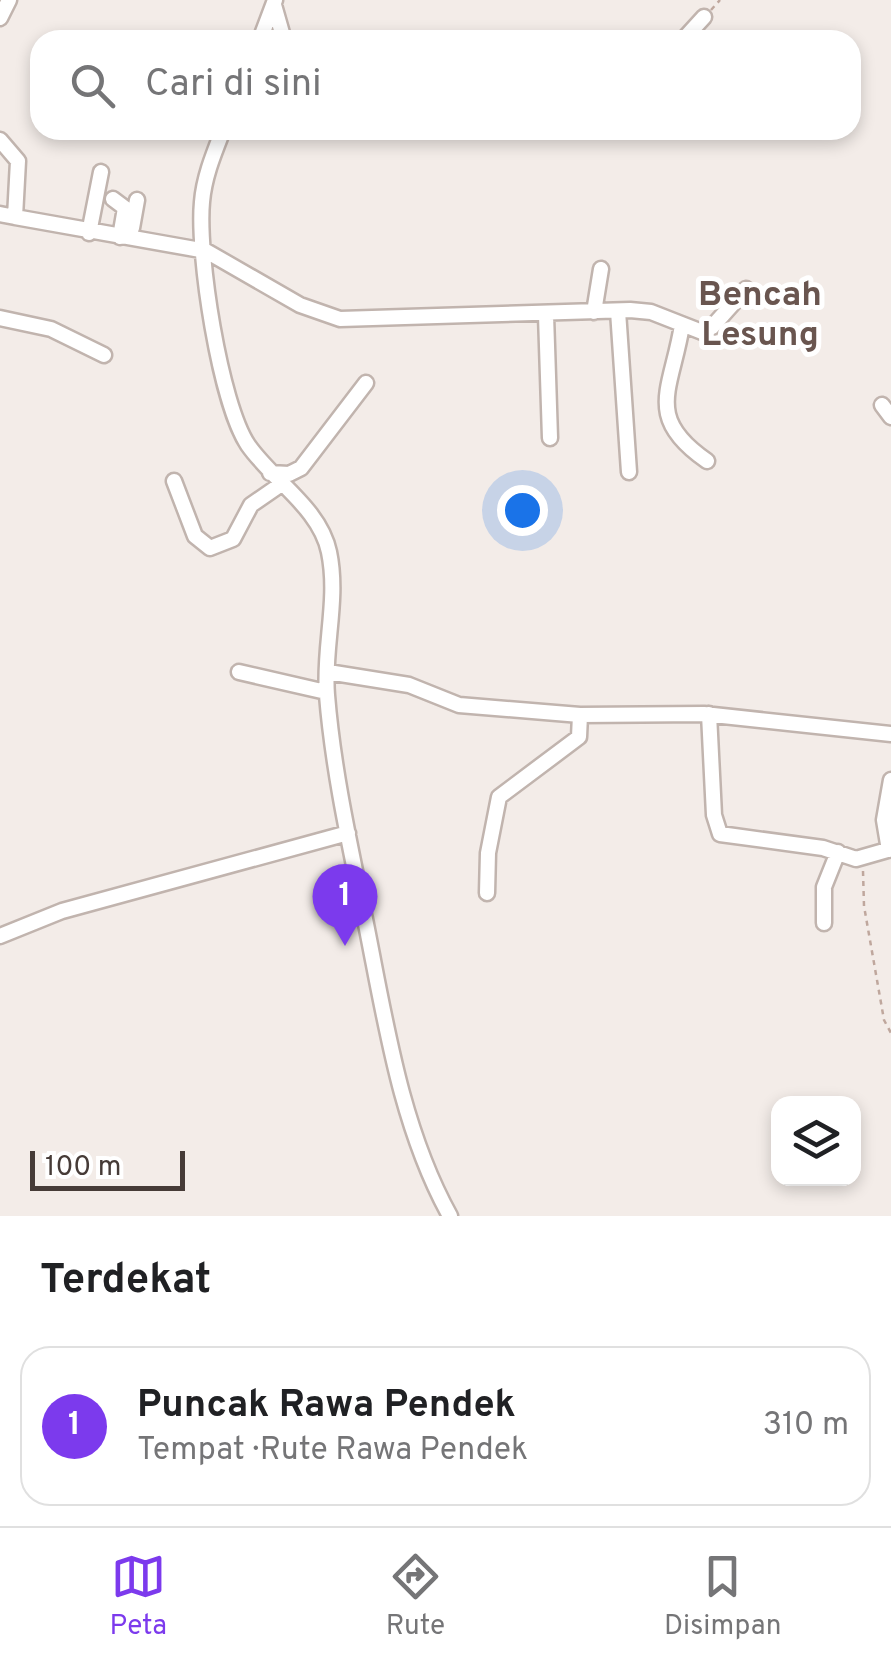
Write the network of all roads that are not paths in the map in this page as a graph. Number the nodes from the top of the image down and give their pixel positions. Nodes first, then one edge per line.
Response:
1 (9, 0) edge
2 (274, 2) edge
3 (704, 17) dead end
4 (0, 18) edge
5 (264, 30) edge
6 (281, 30) edge
7 (692, 30) edge
8 (0, 140) edge
9 (220, 140) edge
10 (101, 172) dead end
11 (113, 199) dead end
12 (138, 200) dead end
13 (8, 216) edge
14 (89, 233) junction
15 (125, 237) junction
16 (206, 251) junction
17 (601, 269) dead end
18 (746, 290) dead end
19 (618, 311) junction
20 (594, 312) junction
21 (546, 315) junction
22 (0, 318) edge
23 (682, 326) junction
24 (104, 356) dead end
25 (366, 383) dead end
26 (550, 438) dead end
27 (706, 460) dead end
28 (629, 472) dead end
29 (275, 479) junction
30 (174, 480) dead end
31 (239, 672) dead end
32 (328, 672) junction
33 (326, 692) junction
34 (706, 714) junction
35 (580, 715) junction
36 (891, 734) edge
37 (891, 780) edge
38 (348, 832) junction
39 (890, 849) edge
40 (838, 852) junction
41 (487, 893) dead end
42 (824, 923) dead end
43 (0, 936) edge
44 (450, 1216) edge

1 - 4 street
2 - 5 street
2 - 6 street
3 - 7 street
8 - 13 street
9 - 16 street
10 - 14 street
11 - 15 street
12 - 15 street
13 - 14 street
14 - 15 street
15 - 16 street
16 - 21 street
16 - 29 street
17 - 20 street
18 - 23 street
19 - 20 street
19 - 23 street
19 - 28 street
20 - 21 street
21 - 26 street
22 - 24 street
23 - 27 street
25 - 29 street
29 - 30 street
29 - 32 street
31 - 33 street
32 - 33 street
32 - 35 street
33 - 38 street
34 - 35 street
34 - 36 street
34 - 40 street
35 - 41 street
37 - 39 street
38 - 43 street
38 - 44 street
39 - 40 street
40 - 42 street

